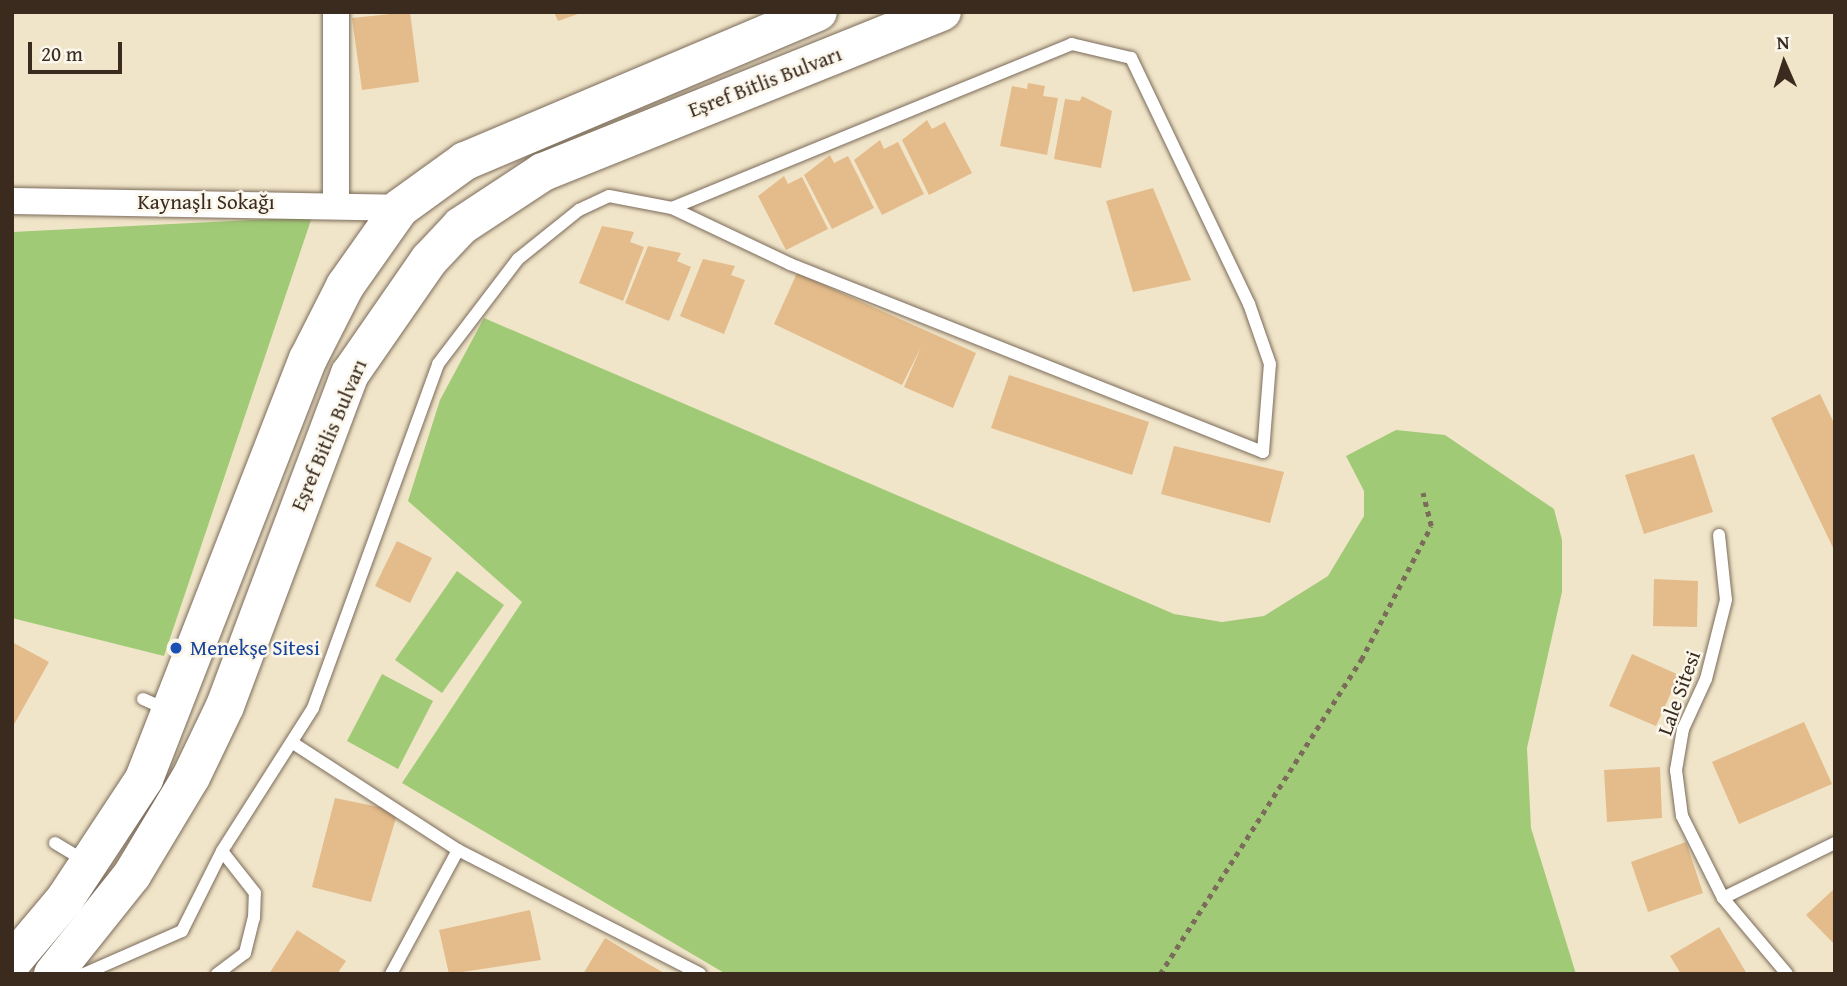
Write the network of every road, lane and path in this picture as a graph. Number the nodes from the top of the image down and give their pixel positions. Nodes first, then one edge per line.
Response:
1 (337, 12) edge
2 (818, 12) edge
3 (942, 12) edge
4 (12, 201) edge
5 (336, 203) junction
6 (400, 208) junction
7 (672, 208) junction
8 (1423, 493) dead end
9 (1719, 535) dead end
10 (293, 743) junction
11 (55, 843) dead end
12 (1835, 843) edge
13 (222, 850) junction
14 (458, 850) junction
15 (90, 864) junction
16 (1723, 898) junction
17 (12, 962) edge
18 (53, 974) edge
19 (84, 974) edge
20 (217, 974) edge
21 (391, 974) edge
22 (700, 974) edge
23 (1160, 974) edge
24 (1787, 974) edge

1 - 5 street
2 - 6 main road, Eşref Bitlis Bulvarı
3 - 18 main road, Eşref Bitlis Bulvarı
4 - 5 street, Kaynaşlı Sokağı
5 - 6 street, Kaynaşlı Sokağı
6 - 15 main road, Eşref Bitlis Bulvarı
7 - 7 lane
7 - 10 lane
8 - 23 path
9 - 16 lane, Lale Sitesi
10 - 13 lane
10 - 14 lane
11 - 15 lane
12 - 16 lane
13 - 19 lane
13 - 20 lane
14 - 21 lane
14 - 22 lane
15 - 17 main road, Eşref Bitlis Bulvarı
16 - 24 lane, Lale Sitesi

